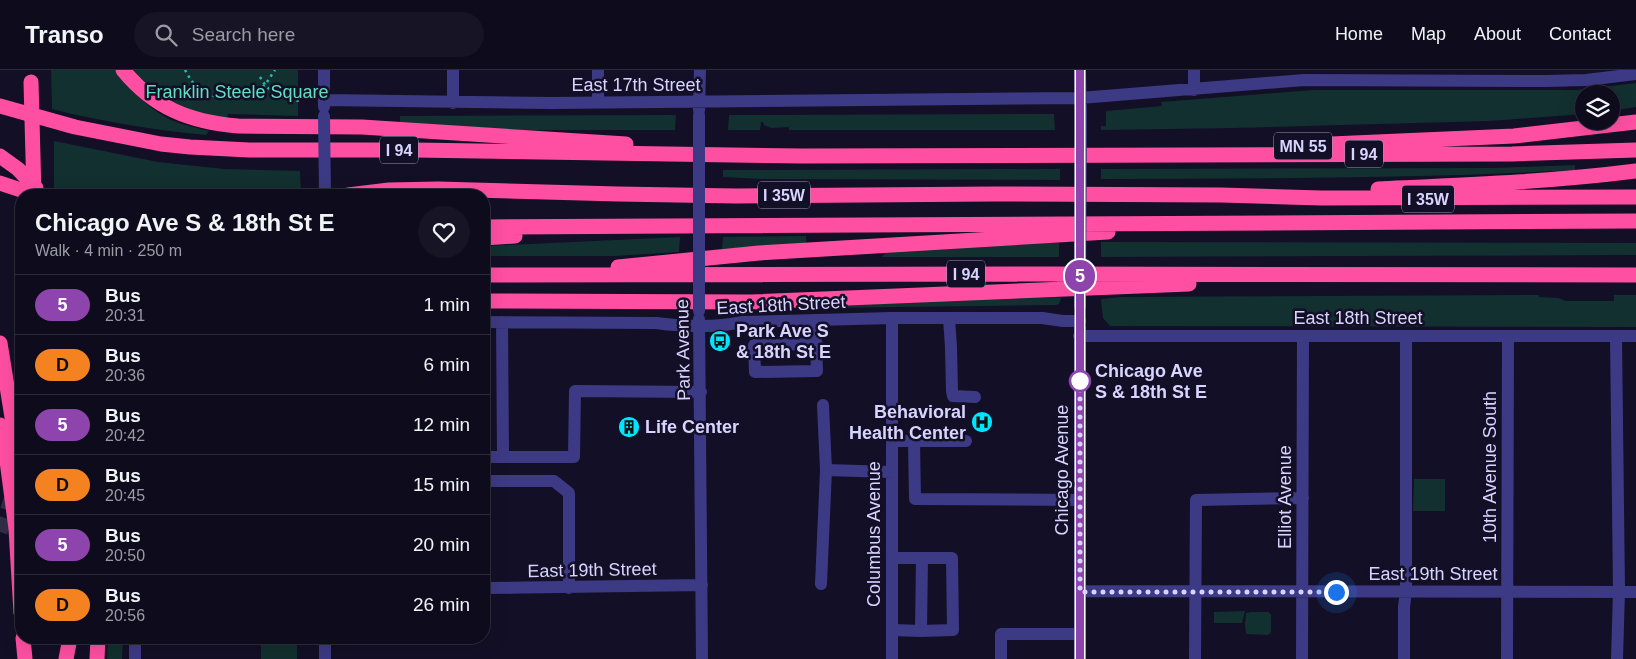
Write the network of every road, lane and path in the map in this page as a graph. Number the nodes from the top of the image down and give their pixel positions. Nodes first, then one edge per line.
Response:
1 (123, 70) edge
2 (184, 70) edge
3 (275, 70) edge
4 (324, 70) edge
5 (453, 70) edge
6 (598, 70) edge
7 (700, 70) edge
8 (1080, 70) edge
9 (1194, 70) edge
10 (1622, 73) edge
11 (1636, 74) edge
12 (1304, 75) edge
13 (1507, 75) edge
14 (1586, 75) edge
15 (31, 76) edge
16 (260, 77) dead end
17 (265, 85) junction
18 (1194, 90) junction
19 (1080, 98) junction
20 (324, 100) junction
21 (301, 101) dead end
22 (453, 103) junction
23 (598, 103) junction
24 (0, 106) edge
25 (699, 109) junction
26 (1636, 122) edge
27 (1636, 150) edge
28 (1092, 155) junction
29 (0, 156) edge
30 (802, 156) junction
31 (1636, 172) edge
32 (0, 183) edge
33 (18, 189) edge
34 (35, 189) edge
35 (37, 189) edge
36 (325, 189) edge
37 (490, 190) edge
38 (1221, 195) junction
39 (1636, 197) edge
40 (1253, 222) junction
41 (1635, 222) edge
42 (679, 225) junction
43 (490, 227) edge
44 (490, 238) edge
45 (490, 275) edge
46 (1636, 275) edge
47 (534, 276) junction
48 (1398, 276) junction
49 (490, 301) edge
50 (892, 318) junction
51 (949, 318) junction
52 (815, 320) junction
53 (1080, 321) junction
54 (490, 322) edge
55 (502, 322) junction
56 (700, 326) junction
57 (1080, 336) junction
58 (1303, 336) junction
59 (1406, 336) junction
60 (1508, 336) junction
61 (1616, 336) junction
62 (1636, 336) edge
63 (0, 343) edge
64 (817, 344) junction
65 (701, 392) junction
66 (976, 396) dead end
67 (823, 405) dead end
68 (0, 424) edge
69 (15, 437) edge
70 (892, 441) junction
71 (914, 441) junction
72 (966, 441) dead end
73 (490, 457) edge
74 (503, 457) junction
75 (826, 470) junction
76 (892, 472) junction
77 (490, 481) edge
78 (1303, 498) junction
79 (1080, 500) junction
80 (15, 521) edge
81 (892, 558) junction
82 (922, 558) junction
83 (821, 584) dead end
84 (702, 585) junction
85 (490, 588) edge
86 (569, 588) junction
87 (1080, 592) junction
88 (1196, 592) junction
89 (1303, 592) junction
90 (1406, 592) junction
91 (1507, 592) junction
92 (1619, 592) junction
93 (1636, 592) edge
94 (892, 630) junction
95 (921, 631) junction
96 (1080, 634) junction
97 (25, 644) edge
98 (64, 644) edge
99 (69, 644) edge
100 (98, 644) edge
101 (135, 644) edge
102 (325, 644) edge
103 (25, 659) edge
104 (65, 659) edge
105 (97, 659) edge
106 (135, 659) edge
107 (325, 659) edge
108 (702, 659) edge
109 (892, 659) edge
110 (1001, 659) edge
111 (1080, 659) edge
112 (1195, 659) edge
113 (1302, 659) edge
114 (1404, 659) edge
115 (1507, 659) edge
116 (1617, 659) edge

1 - 30 highway
2 - 17 path
3 - 17 path
4 - 20 street
5 - 22 street
6 - 23 street
7 - 25 street, Park Avenue
8 - 19 street, Chicago Avenue
9 - 18 street
10 - 11 street, East 17th Street
10 - 14 street, East 17th Street
12 - 13 street, East 17th Street
12 - 18 street, East 17th Street
13 - 14 street, East 17th Street
15 - 34 highway, bridge
16 - 17 path
17 - 21 path
18 - 19 street, East 17th Street
19 - 25 street, East 17th Street
19 - 53 street, Chicago Avenue, bridge
20 - 22 street, East 17th Street
20 - 36 street, bridge
22 - 23 street, East 17th Street
23 - 25 street, East 17th Street
24 - 30 highway, I 94
25 - 56 street, Park Avenue, bridge
26 - 28 highway, MN 55
27 - 28 highway, I 94
28 - 30 highway, I 94
29 - 35 highway, bridge
31 - 38 highway
32 - 33 highway
37 - 38 highway, I 35W
38 - 39 highway, I 35W
40 - 41 highway, I 35W
40 - 42 highway, I 35W
40 - 47 highway
42 - 43 highway, I 35W
42 - 44 highway
45 - 47 highway, I 94
46 - 48 highway, I 94
47 - 48 highway, I 94
48 - 49 highway
50 - 51 street, East 18th Street
50 - 52 street, East 18th Street
50 - 70 street, Columbus Avenue
51 - 53 street, East 18th Street
51 - 66 street
52 - 56 street, East 18th Street
52 - 64 street
53 - 57 street, Chicago Avenue
54 - 55 street, East 18th Street
55 - 56 street, East 18th Street
55 - 74 street
56 - 65 street, Park Avenue
57 - 58 street, East 18th Street
57 - 79 street, Chicago Avenue
58 - 59 street, East 18th Street
58 - 78 street, Elliot Avenue
59 - 60 street, East 18th Street
59 - 90 street
60 - 61 street, East 18th Street
60 - 91 street, 10th Avenue South
61 - 62 street, East 18th Street
61 - 92 street
63 - 69 highway
64 - 64 street
65 - 74 street
65 - 84 street, Park Avenue
67 - 75 street
68 - 80 highway
70 - 71 street
70 - 76 street, Columbus Avenue
71 - 72 street
71 - 79 street
73 - 74 street
75 - 76 street
75 - 83 street
76 - 81 street, Columbus Avenue
77 - 86 street
78 - 88 street
78 - 89 street, Elliot Avenue
79 - 87 street, Chicago Avenue
81 - 82 street
81 - 94 street, Columbus Avenue
82 - 95 street
82 - 95 street
84 - 86 street, East 19th Street
84 - 108 street, Park Avenue
85 - 86 street, East 19th Street
87 - 88 street, East 19th Street
87 - 96 street, Chicago Avenue
88 - 89 street, East 19th Street
88 - 112 street
89 - 90 street, East 19th Street
89 - 113 street, Elliot Avenue
90 - 91 street, East 19th Street
90 - 114 street
91 - 92 street, East 19th Street
91 - 115 street, 10th Avenue South
92 - 93 street, East 19th Street
92 - 116 street
94 - 95 street
94 - 109 street, Columbus Avenue
96 - 110 street
96 - 111 street, Chicago Avenue
97 - 103 highway
98 - 104 highway
99 - 104 highway
100 - 105 highway
101 - 106 street
102 - 107 street

